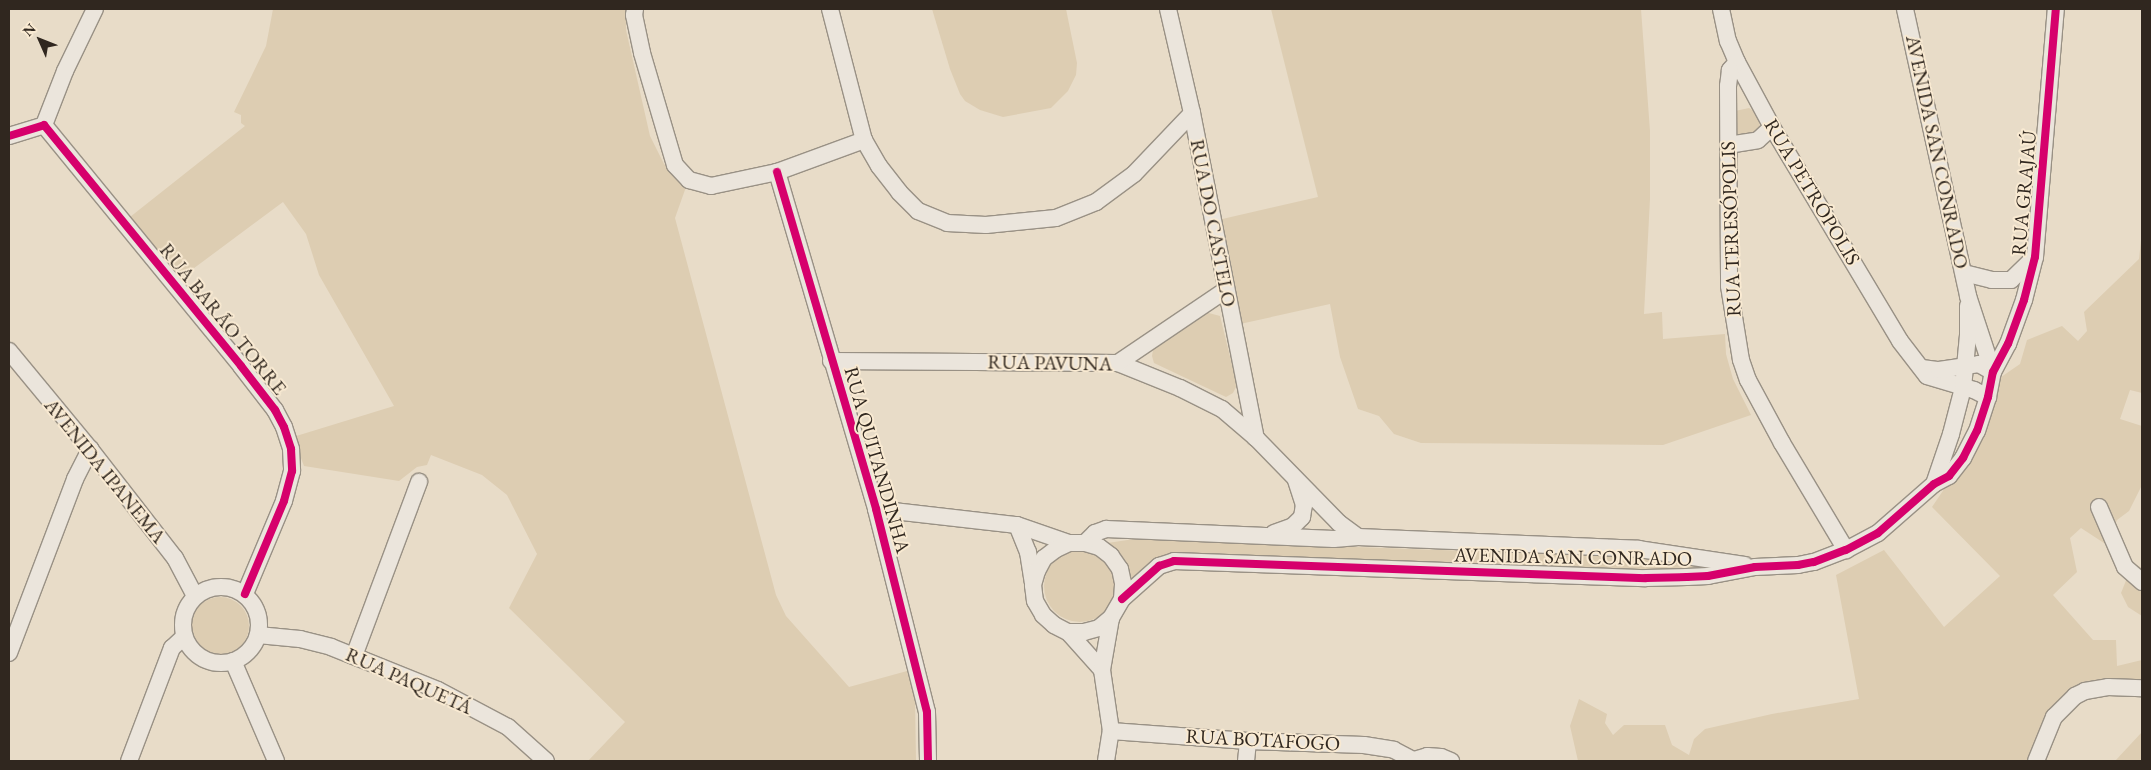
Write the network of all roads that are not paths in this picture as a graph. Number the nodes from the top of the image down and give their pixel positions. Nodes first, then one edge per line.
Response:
1 (95, 9) edge
2 (635, 9) edge
3 (830, 9) edge
4 (1168, 9) edge
5 (1721, 9) edge
6 (1905, 9) edge
7 (2056, 9) edge
8 (1736, 62) junction
9 (1192, 113) junction
10 (44, 125) junction
11 (1772, 127) junction
12 (9, 136) edge
13 (864, 140) junction
14 (1728, 145) junction
15 (777, 172) junction
16 (2035, 257) junction
17 (1964, 273) junction
18 (2011, 280) junction
19 (1226, 290) junction
20 (1968, 296) junction
21 (2024, 300) junction
22 (9, 351) edge
23 (832, 361) junction
24 (1118, 363) junction
25 (1964, 365) junction
26 (1920, 368) junction
27 (1993, 372) junction
28 (1963, 388) junction
29 (1988, 397) junction
30 (1256, 438) junction
31 (90, 449) junction
32 (1295, 478) junction
33 (418, 482) dead end
34 (1934, 484) junction
35 (2099, 506) dead end
36 (876, 509) junction
37 (1017, 525) junction
38 (1270, 534) junction
39 (1358, 537) junction
40 (1077, 543) junction
41 (1846, 550) junction
42 (1755, 567) junction
43 (2142, 582) edge
44 (1034, 586) junction
45 (245, 594) junction
46 (195, 596) junction
47 (1122, 599) junction
48 (1111, 618) junction
49 (1068, 632) junction
50 (258, 635) junction
51 (184, 637) junction
52 (9, 653) edge
53 (354, 656) junction
54 (233, 661) junction
55 (1102, 670) junction
56 (2142, 688) edge
57 (1111, 731) junction
58 (1248, 741) junction
59 (1412, 760) edge
60 (129, 761) edge
61 (276, 761) edge
62 (546, 761) edge
63 (928, 761) edge
64 (1106, 761) edge
65 (1246, 761) edge
66 (1451, 761) edge
67 (2036, 761) edge

1 - 10 street
2 - 15 street
3 - 13 street
4 - 9 street, RUA DO CASTELO
5 - 8 street, RUA PETRÓPOLIS
6 - 17 street, AVENIDA SAN CONRADO
7 - 16 street, RUA GRAJAÚ
8 - 11 street, RUA PETRÓPOLIS
8 - 14 street, RUA TERESÓPOLIS
9 - 13 street
9 - 19 street, RUA DO CASTELO
10 - 12 street
10 - 45 street, RUA BARÃO TORRE
11 - 14 street
11 - 26 street, RUA PETRÓPOLIS
13 - 15 street
14 - 41 street, RUA TERESÓPOLIS
15 - 23 street, RUA QUITANDINHA
16 - 18 street
16 - 21 street, RUA GRAJAÚ
17 - 18 street
17 - 20 street, AVENIDA SAN CONRADO
18 - 21 street
19 - 24 street
19 - 30 street, RUA DO CASTELO
20 - 25 street, AVENIDA SAN CONRADO
20 - 27 street, AVENIDA SAN CONRADO
21 - 27 street, RUA GRAJAÚ
22 - 31 street, AVENIDA IPANEMA
23 - 24 street, RUA PAVUNA
23 - 36 street, RUA QUITANDINHA
24 - 30 street, RUA PAVUNA
25 - 26 street
25 - 27 street
25 - 28 street, AVENIDA SAN CONRADO
26 - 28 street, RUA PETRÓPOLIS
27 - 29 street, AVENIDA SAN CONRADO
28 - 29 street, RUA PETRÓPOLIS
28 - 34 street
29 - 34 street, AVENIDA SAN CONRADO
30 - 32 street, RUA PAVUNA
31 - 46 street, AVENIDA IPANEMA
31 - 52 street
32 - 38 street
32 - 39 street, RUA PAVUNA
33 - 53 street
34 - 41 street, AVENIDA SAN CONRADO
35 - 43 street
36 - 37 street
36 - 63 street, RUA QUITANDINHA
37 - 40 street
37 - 44 street
38 - 39 street, AVENIDA SAN CONRADO
38 - 40 street, AVENIDA SAN CONRADO
39 - 42 street, AVENIDA SAN CONRADO
40 - 44 street
40 - 47 street
41 - 42 street, AVENIDA SAN CONRADO
42 - 47 street, AVENIDA SAN CONRADO
44 - 49 street
45 - 46 street
45 - 50 street
46 - 51 street
47 - 48 street
48 - 49 street
48 - 55 street
49 - 55 street
50 - 53 street, RUA PAQUETÁ
50 - 54 street
51 - 54 street
51 - 60 street
53 - 62 street, RUA PAQUETÁ
54 - 61 street
55 - 57 street
56 - 67 street
57 - 58 street, RUA BOTAFOGO
57 - 64 street
58 - 59 street, RUA BOTAFOGO
58 - 65 street
59 - 66 street

